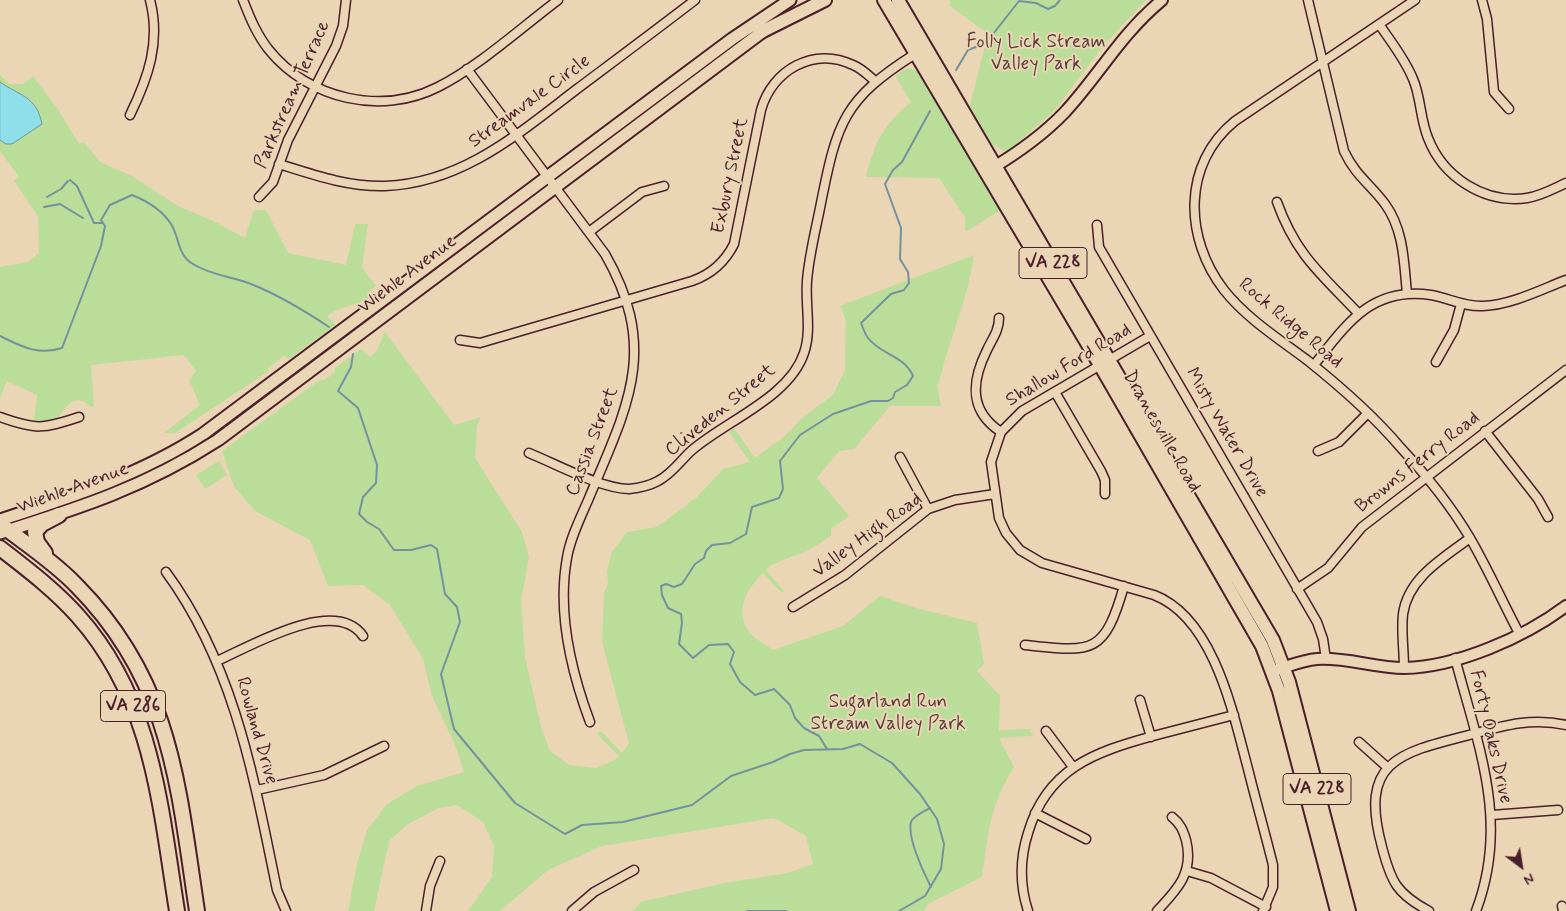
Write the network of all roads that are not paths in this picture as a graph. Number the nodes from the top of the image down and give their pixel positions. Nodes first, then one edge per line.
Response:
1 (150, 0) edge
2 (243, 0) edge
3 (346, 0) edge
4 (558, 0) edge
5 (695, 0) edge
6 (790, 0) edge
7 (813, 0) edge
8 (825, 0) edge
9 (884, 0) edge
10 (898, 0) edge
11 (1162, 0) edge
12 (1308, 0) edge
13 (1415, 0) edge
14 (1482, 0) edge
15 (1379, 24) junction
16 (759, 33) junction
17 (915, 54) junction
18 (1324, 61) junction
19 (467, 69) junction
20 (875, 81) junction
21 (315, 86) junction
22 (1509, 109) dead end
23 (130, 115) dead end
24 (516, 134) junction
25 (279, 164) junction
26 (991, 169) junction
27 (548, 176) junction
28 (1566, 184) edge
29 (664, 186) dead end
30 (556, 187) junction
31 (259, 197) dead end
32 (1277, 202) dead end
33 (1097, 225) dead end
34 (589, 232) junction
35 (1566, 280) edge
36 (1406, 294) junction
37 (627, 301) junction
38 (1460, 304) junction
39 (1358, 313) junction
40 (999, 318) dead end
41 (1150, 336) junction
42 (460, 340) dead end
43 (1105, 362) junction
44 (1436, 362) dead end
45 (1314, 366) junction
46 (1566, 370) edge
47 (1055, 392) junction
48 (1368, 413) junction
49 (0, 417) edge
50 (79, 418) dead end
51 (1485, 431) junction
52 (1001, 432) junction
53 (1318, 451) dead end
54 (530, 453) dead end
55 (900, 457) dead end
56 (1426, 478) junction
57 (596, 481) junction
58 (995, 494) junction
59 (1106, 494) dead end
60 (928, 510) junction
61 (59, 515) junction
62 (1548, 517) dead end
63 (2, 527) edge
64 (1470, 538) junction
65 (0, 548) edge
66 (56, 567) junction
67 (166, 572) dead end
68 (1124, 586) junction
69 (1297, 589) junction
70 (1566, 606) edge
71 (793, 607) dead end
72 (1520, 635) junction
73 (363, 636) dead end
74 (1025, 644) dead end
75 (1455, 658) junction
76 (1326, 659) junction
77 (217, 661) junction
78 (1404, 668) junction
79 (1279, 669) junction
80 (1140, 700) dead end
81 (1234, 715) junction
82 (590, 722) dead end
83 (1566, 725) edge
84 (1046, 731) dead end
85 (1474, 733) junction
86 (1151, 737) junction
87 (1359, 742) dead end
88 (384, 746) dead end
89 (1073, 767) junction
90 (1388, 768) junction
91 (257, 790) junction
92 (1558, 810) dead end
93 (1035, 813) junction
94 (1492, 814) junction
95 (1172, 817) dead end
96 (1086, 839) dead end
97 (440, 861) dead end
98 (634, 870) dead end
99 (1187, 870) junction
100 (1265, 909) edge
101 (176, 911) edge
102 (197, 911) edge
103 (286, 911) edge
104 (426, 911) edge
105 (572, 911) edge
106 (1028, 911) edge
107 (1157, 911) edge
108 (1337, 911) edge
109 (1349, 911) edge
110 (1429, 911) edge
111 (1476, 911) edge

1 - 23 street
2 - 21 street
3 - 21 street, Parkstream Terrace
4 - 19 street
5 - 24 street, Streamvale Circle
6 - 27 main road, Wiehle Avenue
7 - 16 main road, Wiehle Avenue
8 - 16 main road
9 - 17 main road, Dranesville Road / VA 228
10 - 26 main road, Dranesville Road / VA 228
11 - 26 street
12 - 18 street
13 - 15 street, Rock Ridge Road
14 - 22 street
15 - 18 street, Rock Ridge Road
15 - 28 street
16 - 30 main road, Wiehle Avenue
17 - 20 street, Cliveden Street
17 - 26 main road, Dranesville Road / VA 228
18 - 36 street
18 - 45 street, Rock Ridge Road
19 - 21 street
19 - 24 street, Cassia Street
20 - 37 street, Exbury Street
20 - 57 street, Cliveden Street
21 - 25 street, Parkstream Terrace
24 - 25 street, Streamvale Circle
24 - 27 street, Cassia Street
25 - 31 street, Parkstream Terrace
26 - 43 main road, Dranesville Road / VA 228
27 - 30 street, Cassia Street
27 - 63 main road, Wiehle Avenue
29 - 34 street
30 - 34 street, Cassia Street
30 - 61 main road, Wiehle Avenue
32 - 39 street
33 - 41 street, Misty Water Drive
34 - 37 street, Cassia Street
35 - 38 street
36 - 38 street
36 - 39 street
37 - 42 street, Exbury Street
37 - 57 street, Cassia Street
38 - 44 street
39 - 45 street
40 - 52 street
41 - 43 street, Shallow Ford Road
41 - 69 street, Misty Water Drive
43 - 47 street, Shallow Ford Road
43 - 79 main road, Dranesville Road / VA 228
45 - 48 street, Rock Ridge Road
46 - 51 street, Browns Ferry Road
47 - 52 street, Shallow Ford Road
47 - 59 street
48 - 53 street
48 - 56 street, Rock Ridge Road
49 - 50 street
51 - 56 street, Browns Ferry Road
51 - 62 street
52 - 58 street, Shallow Ford Road
54 - 57 street, Cliveden Street
55 - 60 street
56 - 64 street, Rock Ridge Road
56 - 69 street, Browns Ferry Road
57 - 82 street, Cassia Street
58 - 60 street, Valley High Road
58 - 68 street, Shallow Ford Road
60 - 71 street, Valley High Road
61 - 63 main road, Wiehle Avenue
61 - 66 highway
63 - 66 highway, VA 286
64 - 72 street, Rock Ridge Road
64 - 78 street
65 - 101 highway, VA 286
66 - 102 highway, VA 286
67 - 77 street, Rowland Drive
68 - 74 street
68 - 81 street, Shallow Ford Road
69 - 76 street, Misty Water Drive
70 - 72 street
72 - 75 street
73 - 77 street
75 - 78 street
75 - 85 street, Forty Oaks Drive
76 - 78 street
76 - 79 street
77 - 91 street, Rowland Drive
79 - 108 main road, Dranesville Road / VA 228
79 - 109 main road, Dranesville Road / VA 228
80 - 86 street
81 - 86 street
81 - 100 street, Shallow Ford Road
83 - 85 street
84 - 89 street
85 - 90 street
85 - 94 street, Forty Oaks Drive
86 - 89 street
87 - 90 street
88 - 91 street
89 - 93 street
90 - 110 street
91 - 103 street, Rowland Drive
92 - 94 street
93 - 96 street
93 - 106 street
94 - 111 street, Forty Oaks Drive
95 - 99 street
97 - 104 street
98 - 105 street
99 - 100 street
99 - 107 street

